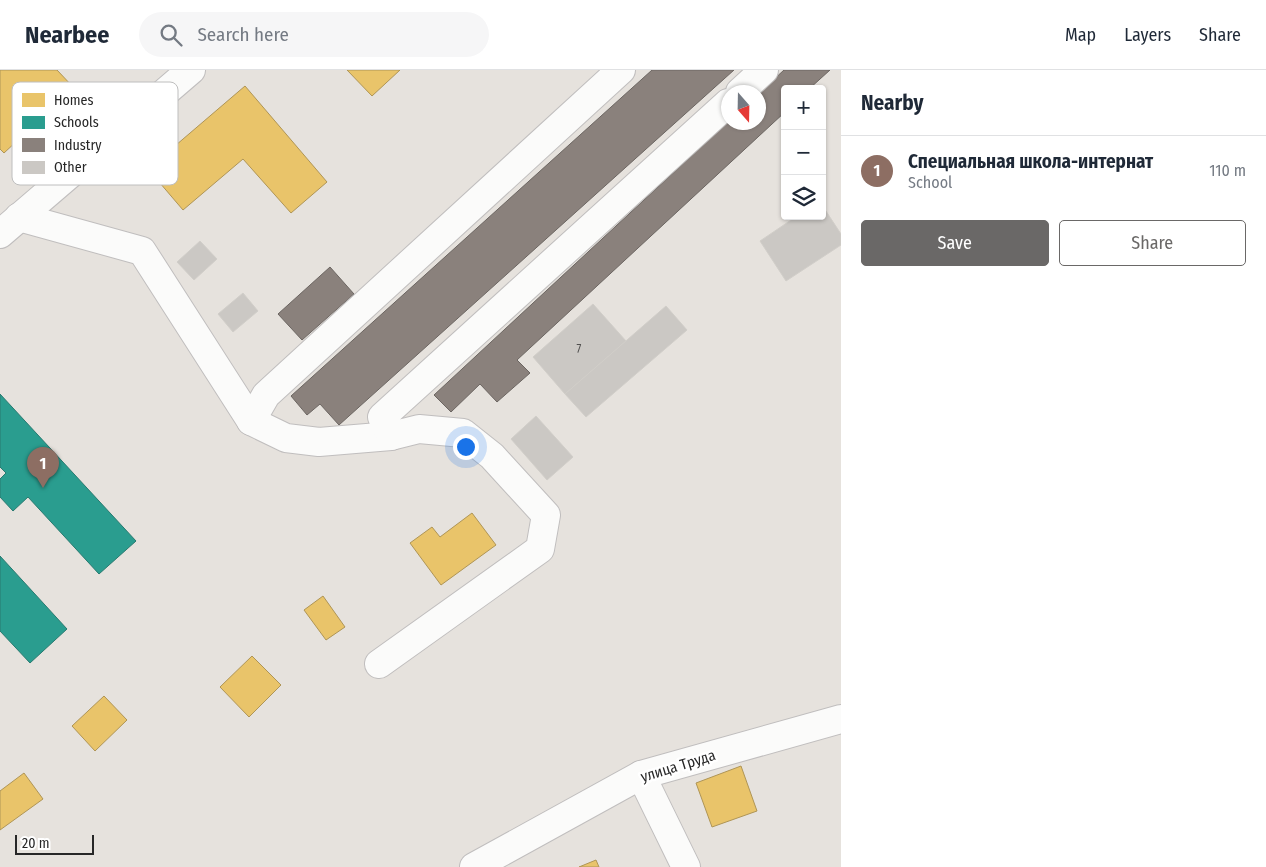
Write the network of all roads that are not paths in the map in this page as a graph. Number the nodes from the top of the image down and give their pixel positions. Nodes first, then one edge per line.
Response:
1 (191, 70) edge
2 (621, 70) edge
3 (764, 70) edge
4 (177, 82) edge
5 (748, 85) edge
6 (721, 109) edge
7 (58, 185) edge
8 (10, 226) edge
9 (252, 421) junction
10 (391, 436) junction
11 (379, 664) dead end
12 (841, 720) edge
13 (641, 775) junction
14 (474, 867) edge
15 (686, 867) edge

1 - 4 street
2 - 9 street
3 - 5 street
6 - 10 street
7 - 8 street
8 - 9 street
9 - 10 street
10 - 11 street
12 - 13 street, улица Труда
13 - 14 street, улица Труда
13 - 15 street

